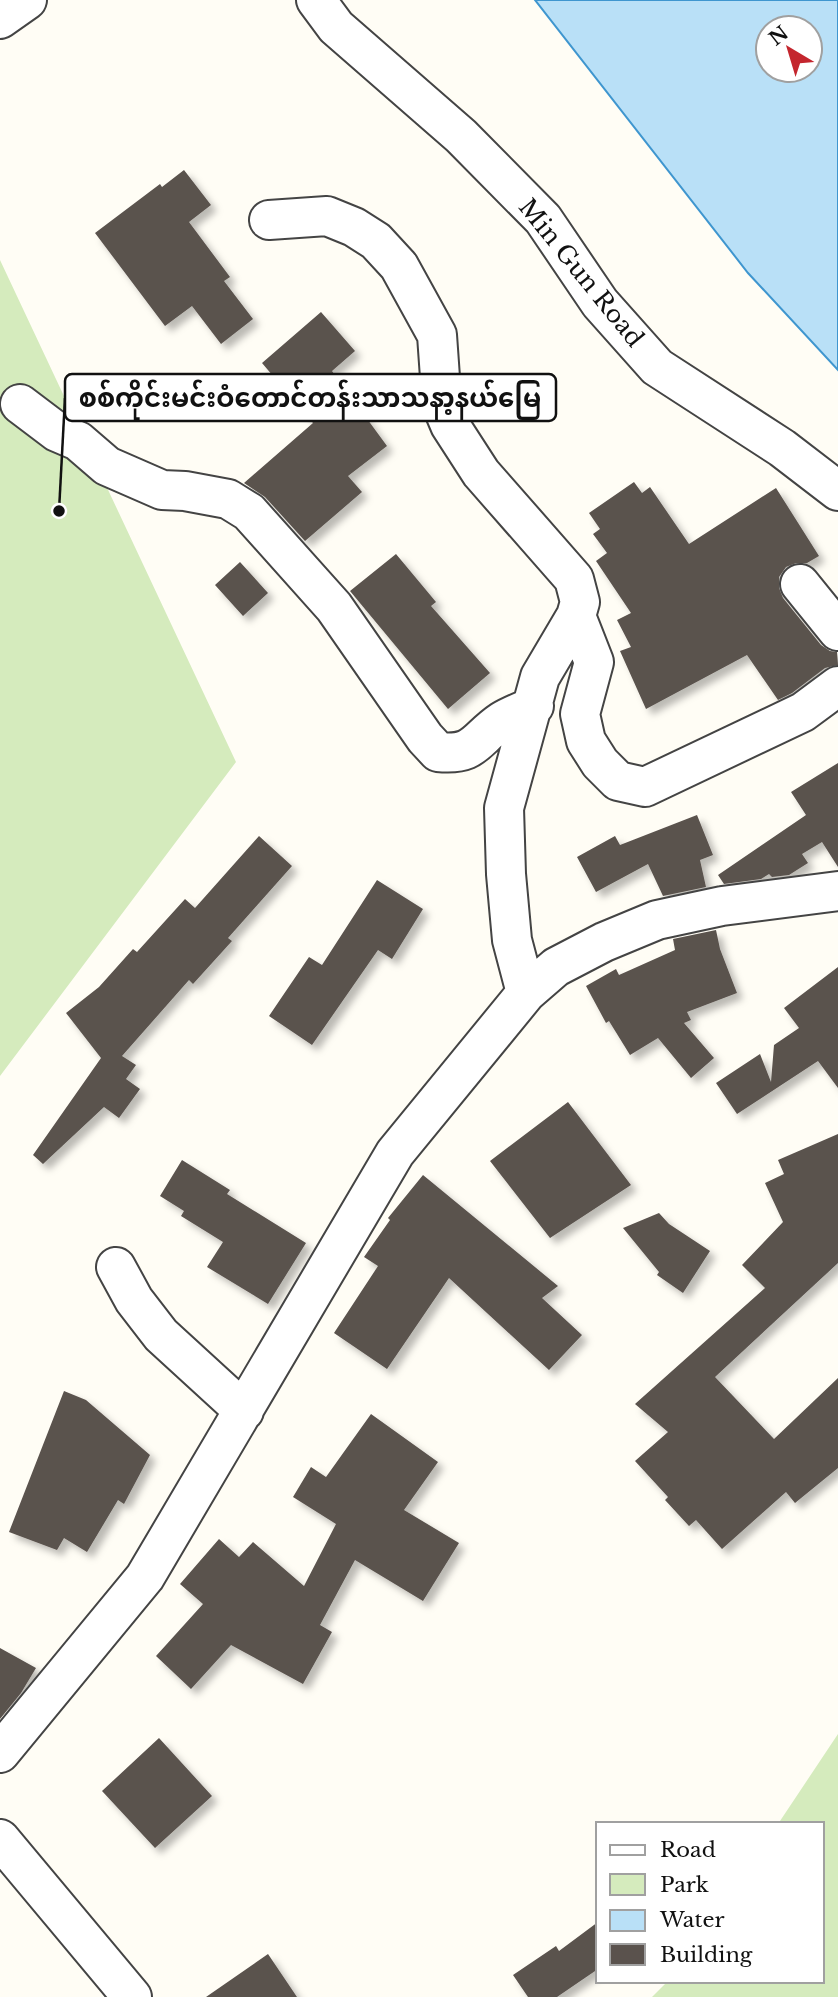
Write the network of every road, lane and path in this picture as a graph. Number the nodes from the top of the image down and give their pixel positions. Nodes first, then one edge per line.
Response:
1 (27, 0) edge
2 (316, 0) edge
3 (0, 19) edge
4 (269, 220) dead end
5 (20, 404) dead end
6 (838, 491) edge
7 (800, 584) dead end
8 (576, 616) junction
9 (838, 631) edge
10 (838, 686) edge
11 (534, 706) junction
12 (838, 891) edge
13 (526, 993) junction
14 (116, 1267) dead end
15 (244, 1411) junction
16 (6, 1739) edge
17 (0, 1839) edge
18 (132, 1997) edge

1 - 3 street
2 - 6 street, Min Gun Road
4 - 8 street
5 - 11 street
7 - 9 street
8 - 10 street
8 - 11 street
11 - 13 street
12 - 13 street
13 - 15 street
14 - 15 street
15 - 16 street
17 - 18 street

